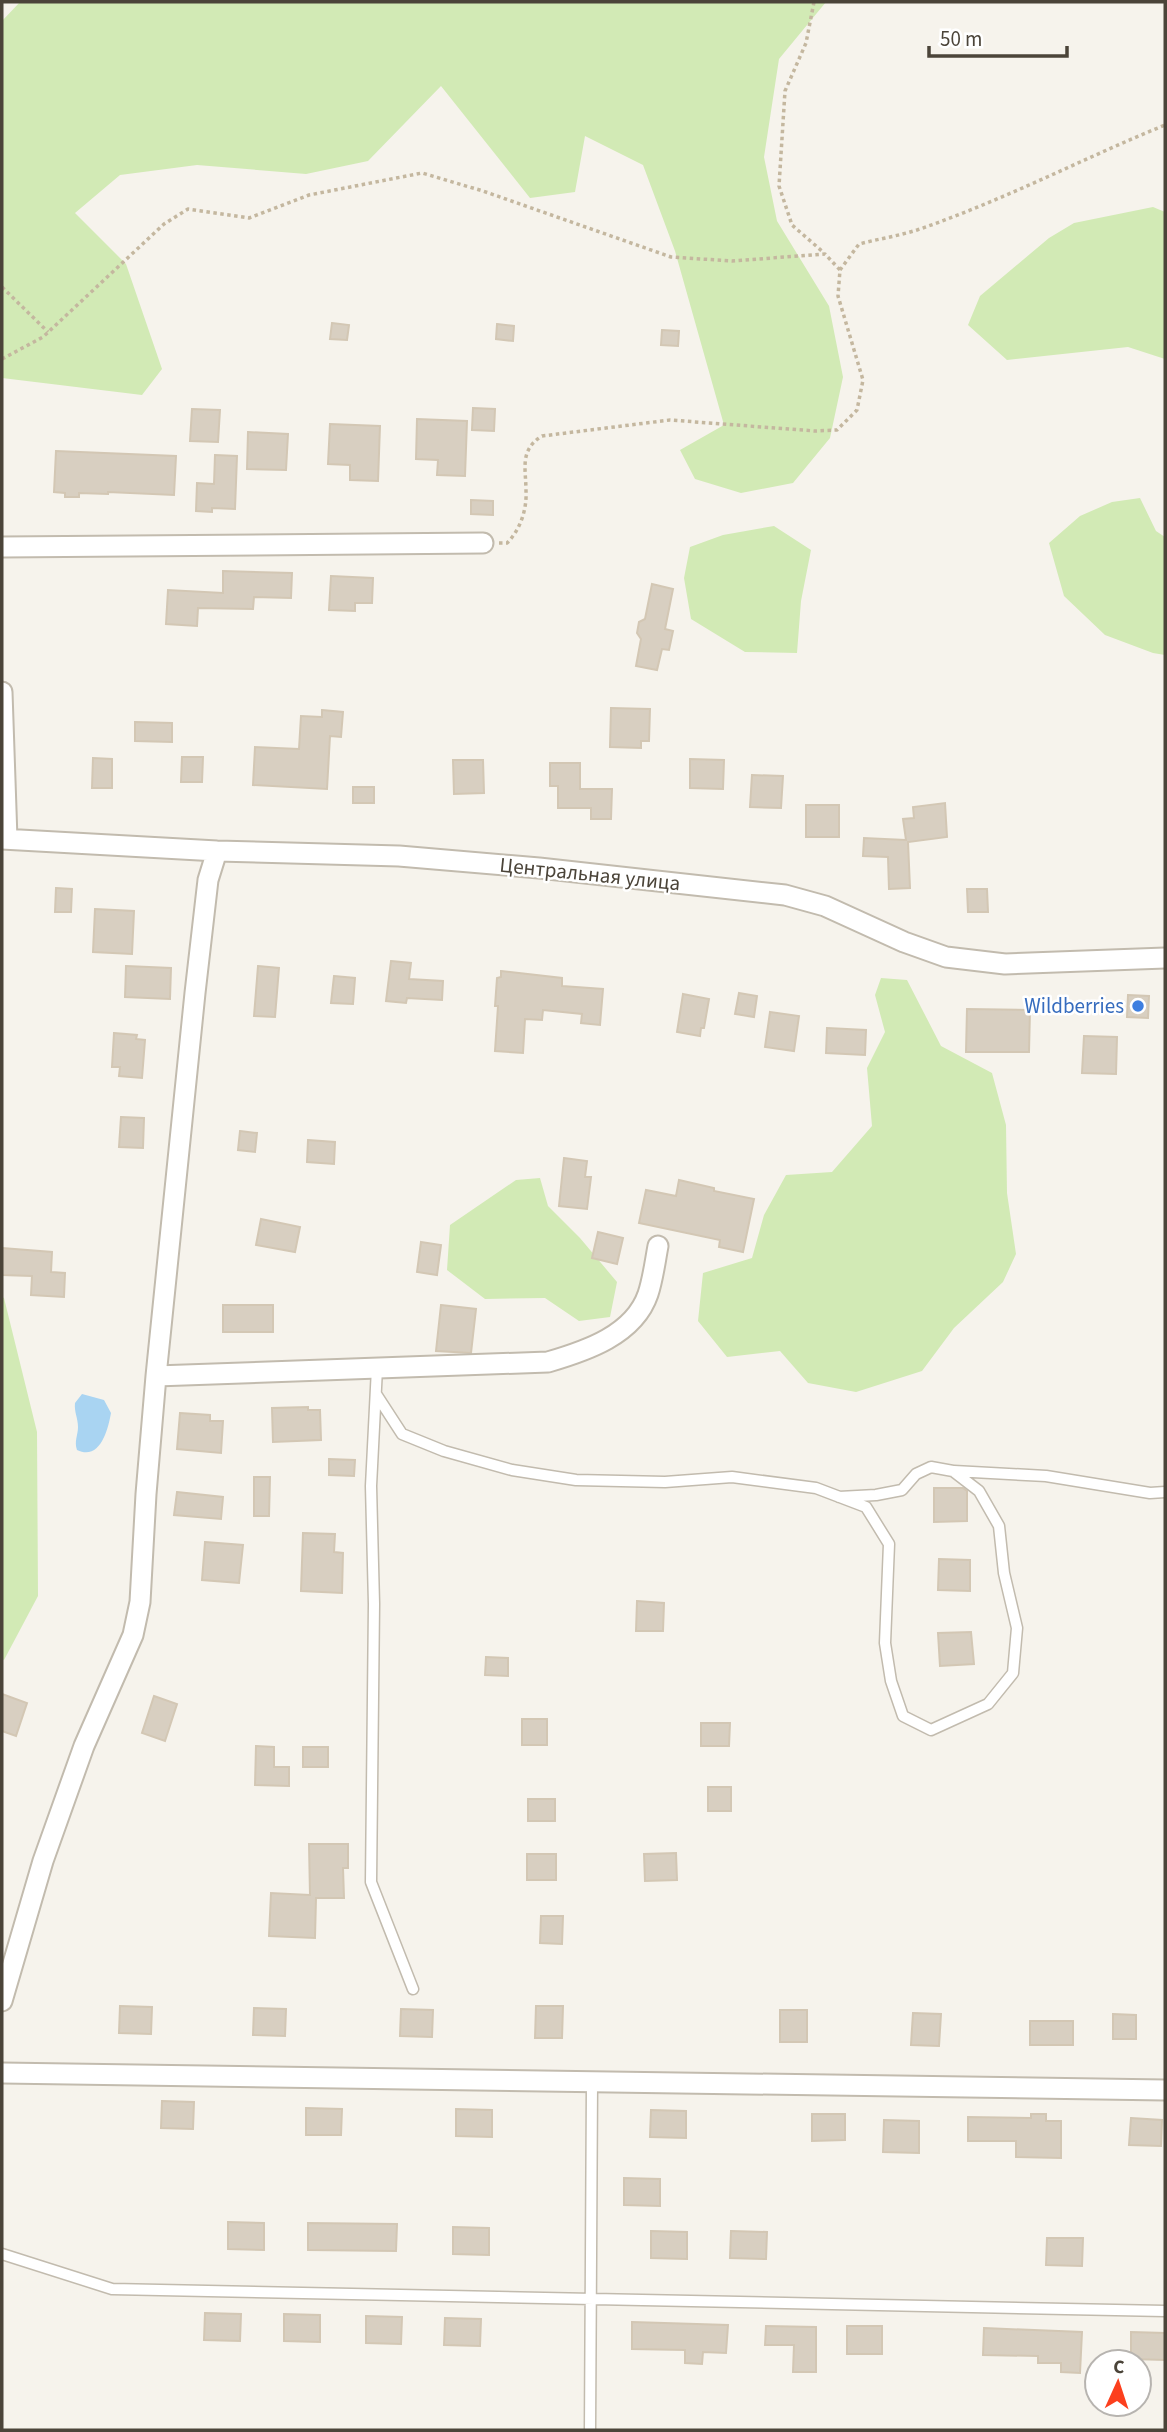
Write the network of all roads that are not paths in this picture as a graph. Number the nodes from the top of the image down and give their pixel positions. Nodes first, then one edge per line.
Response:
1 (483, 543) road end
2 (2, 547) edge
3 (2, 692) edge
4 (5, 839) edge
5 (217, 851) junction
6 (1165, 958) edge
7 (658, 1246) dead end
8 (377, 1368) junction
9 (156, 1376) junction
10 (376, 1394) junction
11 (953, 1471) junction
12 (1165, 1492) edge
13 (839, 1497) junction
14 (413, 1989) dead end
15 (2, 2001) edge
16 (2, 2073) edge
17 (592, 2083) junction
18 (1165, 2091) edge
19 (2, 2254) edge
20 (591, 2298) junction
21 (1165, 2311) edge
22 (590, 2430) edge

1 - 2 street
3 - 4 street
4 - 5 street, Центральная улица
5 - 6 street, Центральная улица
5 - 9 street
7 - 8 street
8 - 9 street
8 - 10 lane
9 - 15 street
10 - 13 lane
10 - 14 lane
11 - 12 lane
11 - 13 lane
11 - 13 lane
16 - 17 street
17 - 18 street
17 - 20 lane
19 - 20 lane
20 - 21 lane
20 - 22 lane

